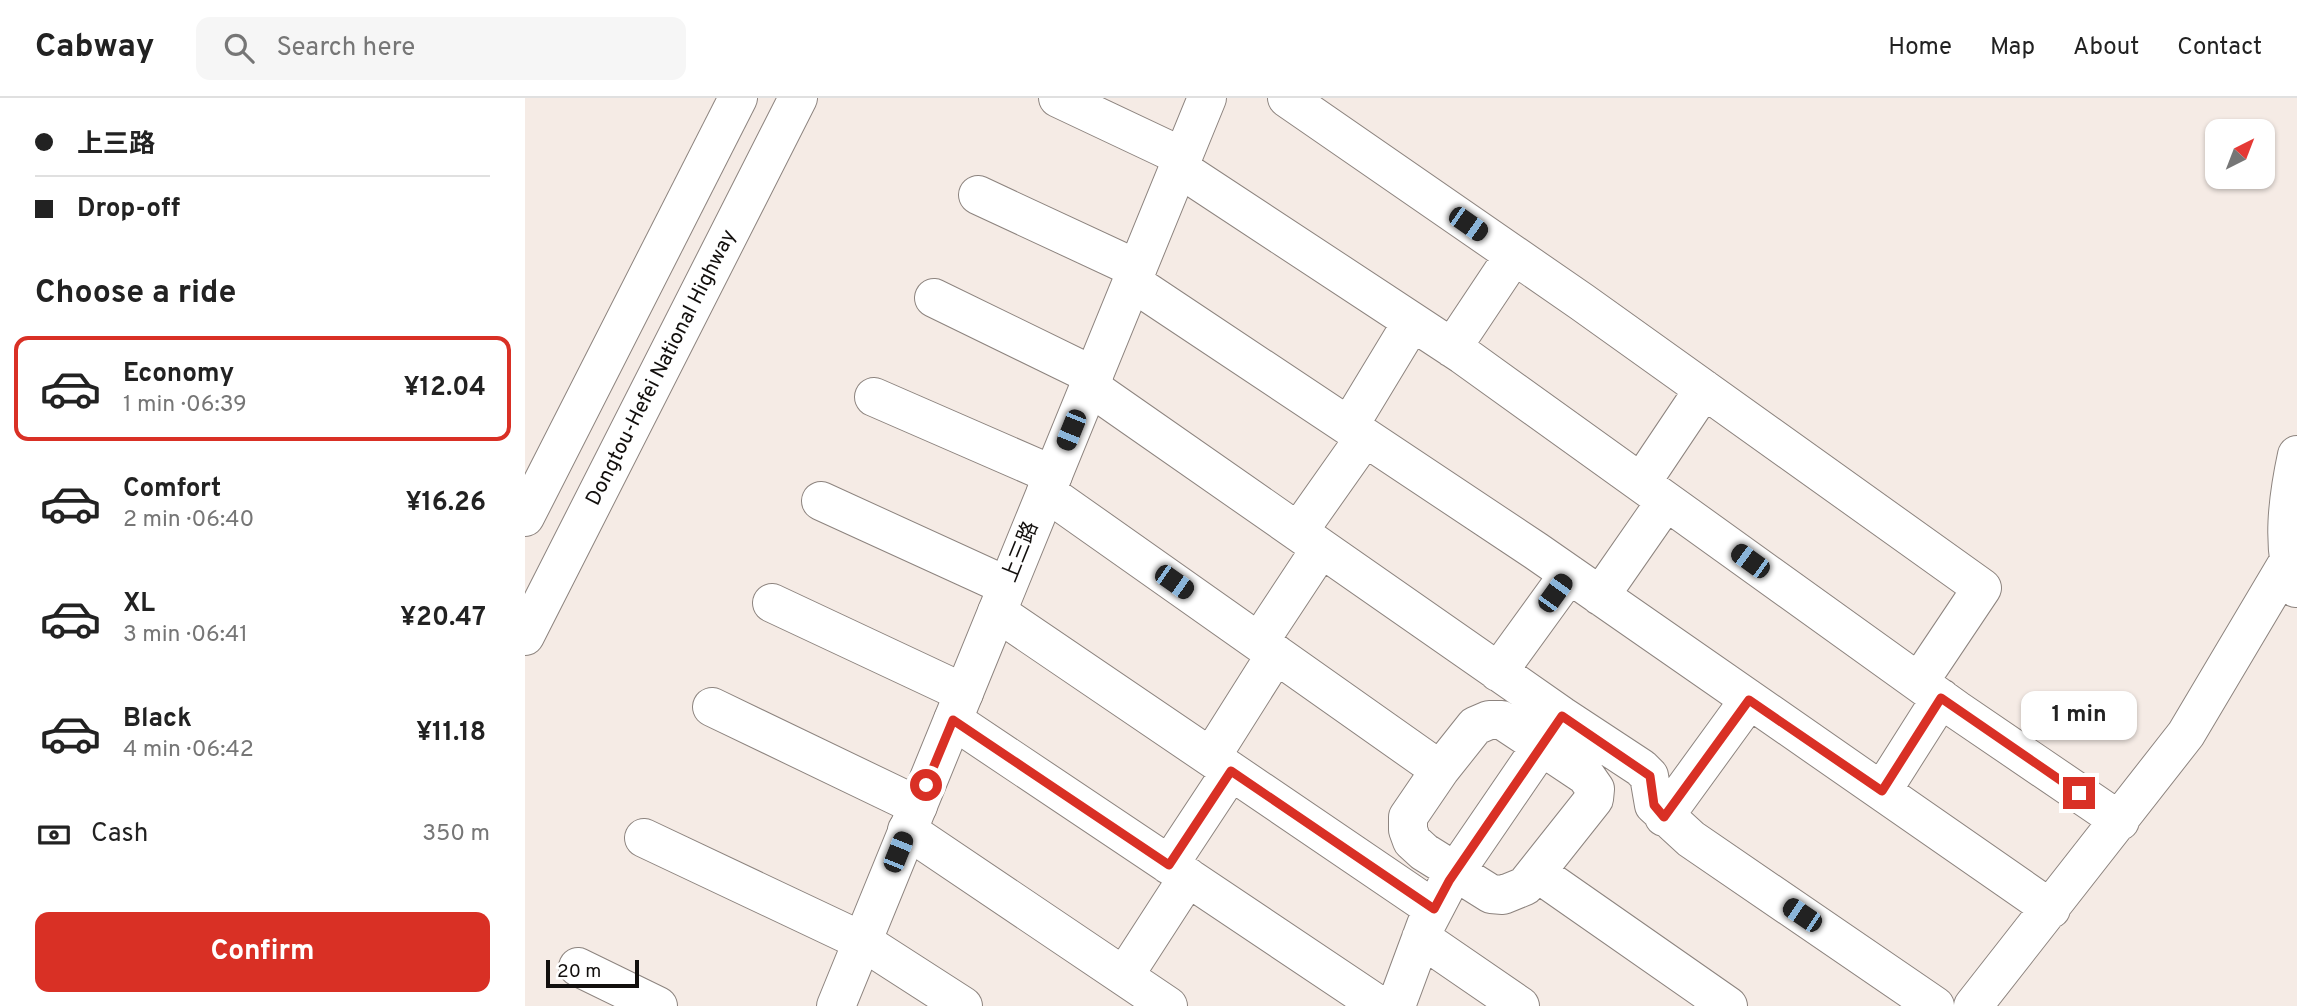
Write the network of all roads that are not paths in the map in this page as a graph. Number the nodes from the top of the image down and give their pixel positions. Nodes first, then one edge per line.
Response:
1 (738, 98) edge
2 (798, 98) edge
3 (1058, 98) edge
4 (1207, 98) edge
5 (1287, 98) edge
6 (1181, 162) junction
7 (978, 195) dead end
8 (1514, 255) junction
9 (1135, 276) junction
10 (934, 298) dead end
11 (1412, 322) junction
12 (1452, 348) junction
13 (1092, 381) junction
14 (1704, 389) junction
15 (874, 397) dead end
16 (1357, 432) junction
17 (2297, 455) edge
18 (1050, 483) junction
19 (1654, 492) junction
20 (821, 501) dead end
21 (525, 517) edge
22 (1310, 540) junction
23 (2292, 556) edge
24 (1569, 574) junction
25 (1600, 596) junction
26 (1002, 599) junction
27 (772, 603) dead end
28 (525, 636) edge
29 (1267, 648) junction
30 (1499, 672) junction
31 (1930, 690) junction
32 (1749, 700) junction
33 (958, 706) junction
34 (712, 707) dead end
35 (1551, 731) junction
36 (1221, 764) junction
37 (1440, 770) junction
38 (1882, 791) junction
39 (1664, 817) junction
40 (912, 818) junction
41 (2120, 821) junction
42 (644, 838) dead end
43 (1178, 871) junction
44 (1455, 872) junction
45 (1536, 872) junction
46 (2051, 909) junction
47 (1427, 924) junction
48 (862, 941) junction
49 (578, 967) dead end
50 (1141, 994) edge
51 (658, 1006) edge
52 (836, 1006) edge
53 (963, 1006) edge
54 (1380, 1006) edge
55 (1396, 1006) edge
56 (1520, 1006) edge
57 (1728, 1006) edge
58 (1935, 1006) edge
59 (1973, 1006) edge

1 - 21 main road
2 - 28 main road, Dongtou-Hefei National Highway
3 - 6 main road
4 - 6 main road, 上三路
5 - 8 main road
6 - 9 main road, 上三路
6 - 11 main road
7 - 9 main road
8 - 12 main road
8 - 14 main road
9 - 13 main road, 上三路
9 - 16 main road
10 - 13 main road
11 - 12 main road
11 - 16 main road
12 - 19 main road
13 - 18 main road, 上三路
13 - 22 main road
14 - 19 main road
14 - 31 main road
15 - 18 main road
16 - 22 main road
16 - 24 main road
17 - 23 main road
18 - 26 main road, 上三路
18 - 29 main road
19 - 25 main road
19 - 31 main road
20 - 26 main road
22 - 29 main road
22 - 30 main road
23 - 41 main road
24 - 25 main road
24 - 30 main road
25 - 32 main road
26 - 33 main road, 上三路
26 - 36 main road
27 - 33 main road
29 - 36 main road
29 - 37 main road
30 - 35 main road
31 - 38 main road
31 - 41 main road
32 - 38 main road
32 - 39 main road
33 - 40 main road, 上三路
33 - 43 main road
34 - 40 main road
35 - 37 main road
35 - 39 main road
35 - 44 main road
35 - 45 main road
36 - 43 main road
36 - 47 main road
37 - 44 main road
38 - 46 main road
39 - 58 main road
40 - 48 main road, 上三路
40 - 50 main road
41 - 46 main road
42 - 48 main road
43 - 50 main road
43 - 54 main road
44 - 45 main road
44 - 47 main road
45 - 57 main road
46 - 59 main road
47 - 55 main road
47 - 56 main road
48 - 52 main road, 上三路
48 - 53 main road
49 - 51 main road

